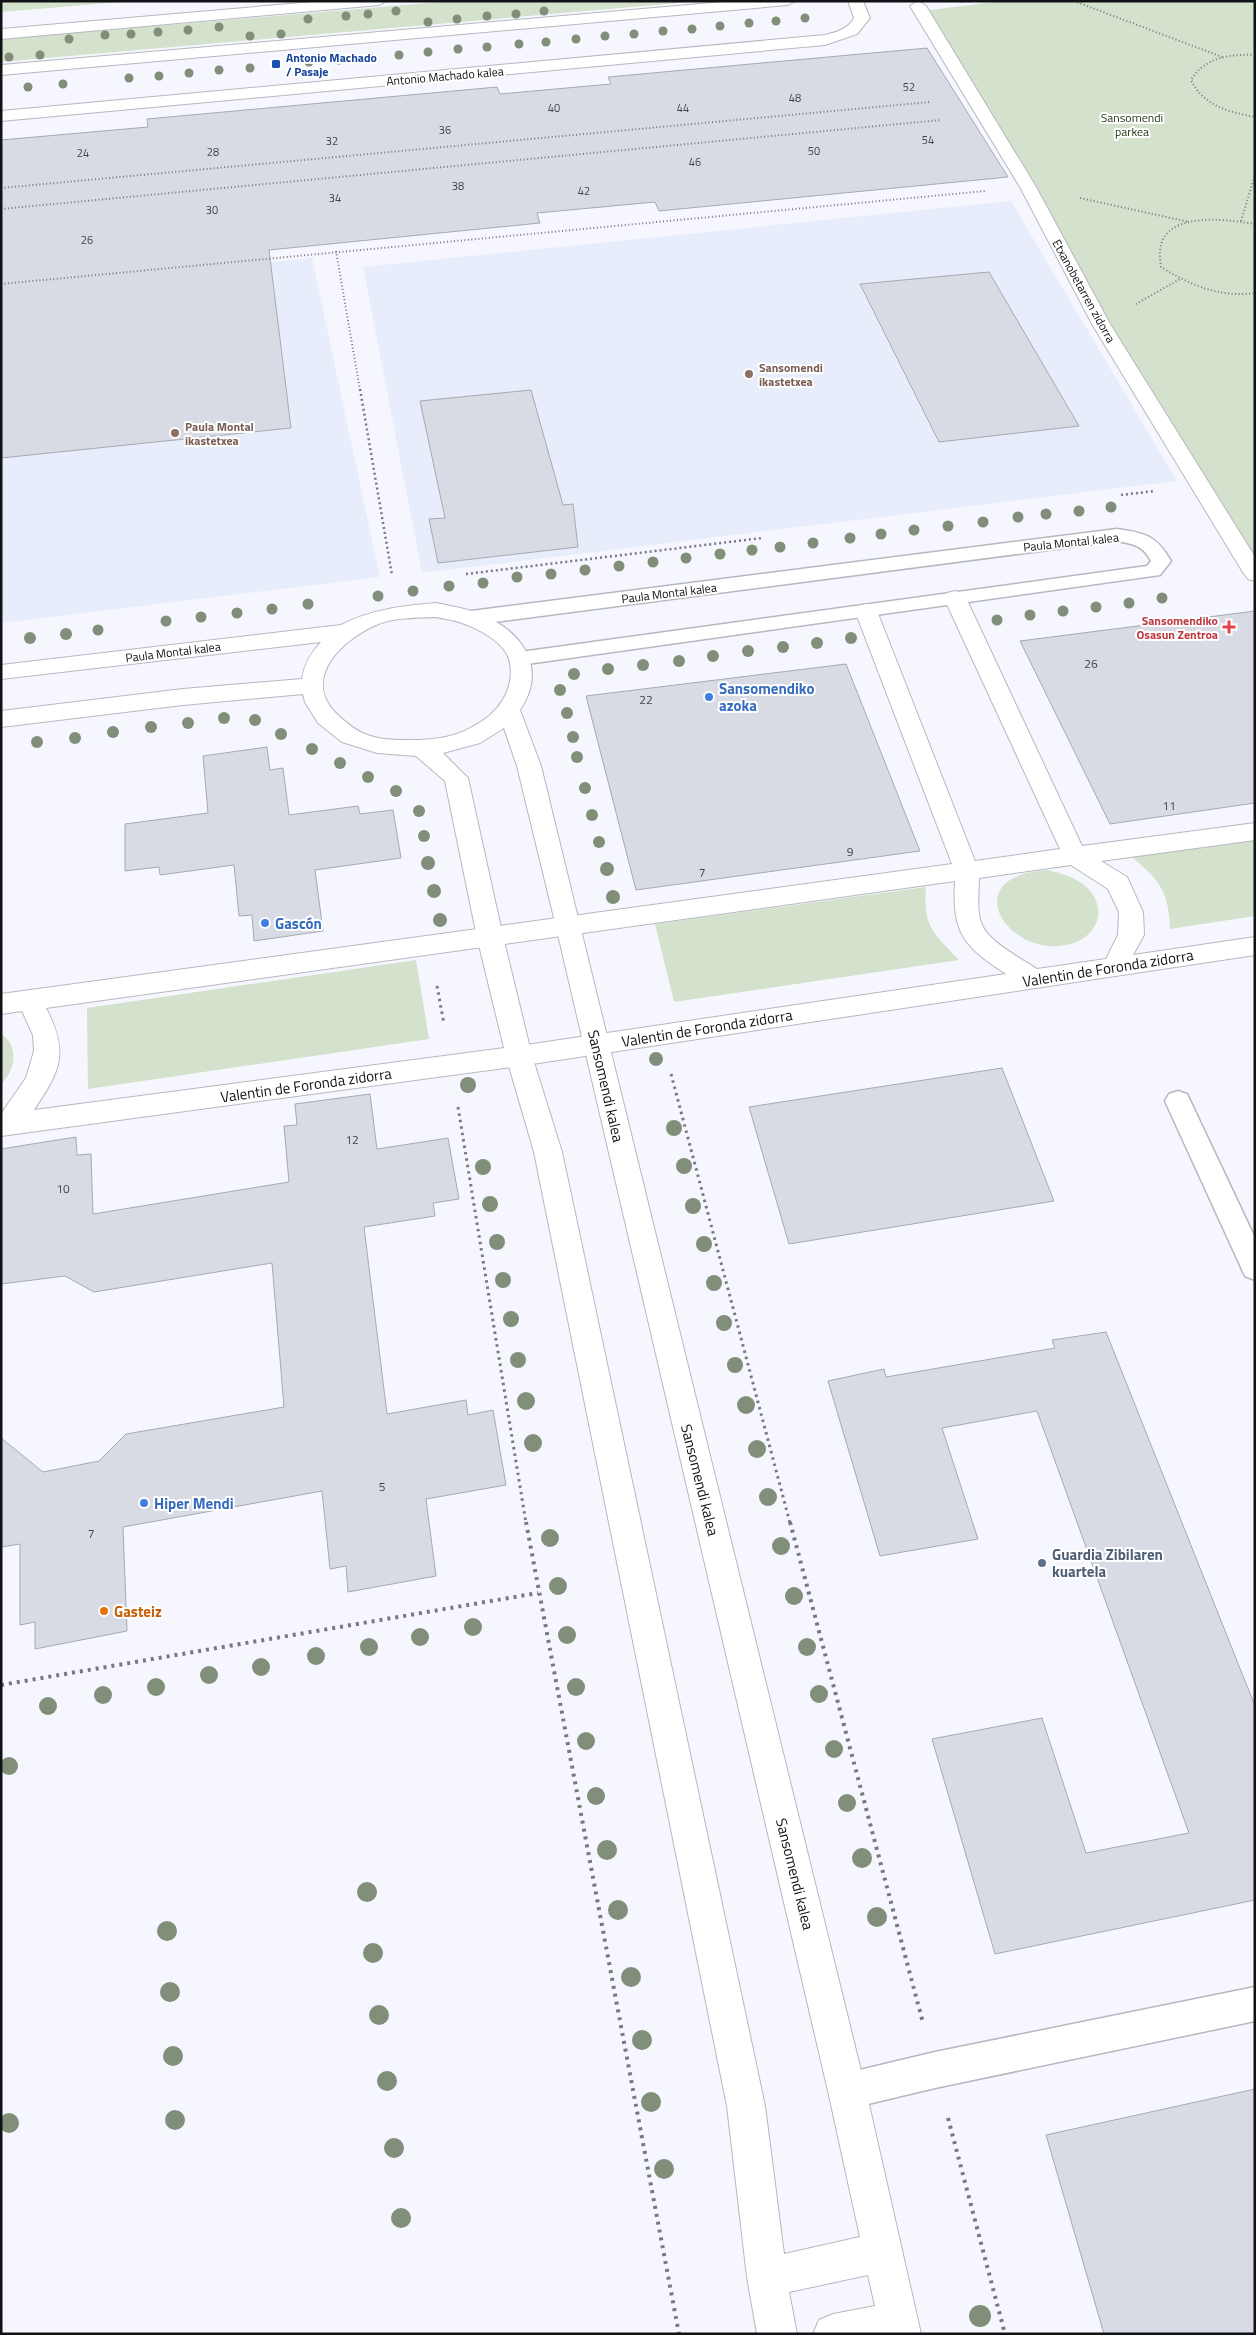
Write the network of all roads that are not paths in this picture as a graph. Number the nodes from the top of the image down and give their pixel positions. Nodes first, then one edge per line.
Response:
1 (379, 1) edge
2 (788, 1) edge
3 (855, 1) edge
4 (918, 6) dead end
5 (1, 34) edge
6 (1, 70) edge
7 (1, 116) edge
8 (1255, 574) edge
9 (955, 598) junction
10 (866, 611) junction
11 (471, 618) junction
12 (344, 632) junction
13 (520, 658) junction
14 (1, 672) edge
15 (311, 686) junction
16 (509, 711) junction
17 (1, 719) edge
18 (423, 749) junction
19 (1255, 831) edge
20 (1075, 856) junction
21 (967, 871) junction
22 (568, 926) junction
23 (490, 937) junction
24 (1255, 946) edge
25 (1114, 967) junction
26 (1033, 979) junction
27 (30, 1000) junction
28 (1, 1004) edge
29 (596, 1045) junction
30 (519, 1056) junction
31 (1178, 1101) dead end
32 (6, 1124) edge
33 (1255, 1268) edge
34 (1255, 2004) edge
35 (847, 2091) junction
36 (883, 2252) junction
37 (767, 2277) junction
38 (899, 2328) edge
39 (777, 2334) edge
40 (833, 2334) edge

1 - 5 street
2 - 6 street
3 - 7 street, Antonio Machado kalea
4 - 8 street, Etxanobetarren zidorra
9 - 10 lane, Paula Montal kalea
9 - 11 lane, Paula Montal kalea
9 - 20 street
10 - 13 lane, Paula Montal kalea
10 - 21 street
11 - 12 street
11 - 13 street
12 - 14 street, Paula Montal kalea
12 - 15 street
13 - 16 street
15 - 17 street
15 - 18 street
16 - 18 street
16 - 22 street, Sansomendi kalea
18 - 23 street
19 - 20 street
20 - 21 street
20 - 25 street
21 - 22 street
21 - 26 street
22 - 23 street
22 - 29 street, Sansomendi kalea
23 - 27 street
23 - 30 street
24 - 25 street, Valentin de Foronda zidorra
25 - 26 street, Valentin de Foronda zidorra
26 - 29 street, Valentin de Foronda zidorra
27 - 28 street
27 - 32 street, Valentin de Foronda zidorra
29 - 30 street, Valentin de Foronda zidorra
29 - 35 street, Sansomendi kalea
30 - 32 street, Valentin de Foronda zidorra
30 - 37 street
31 - 33 lane
34 - 35 lane
35 - 36 street, Sansomendi kalea
36 - 37 street
36 - 38 street, Sansomendi kalea
37 - 39 street
38 - 40 street, Sansomendi kalea

